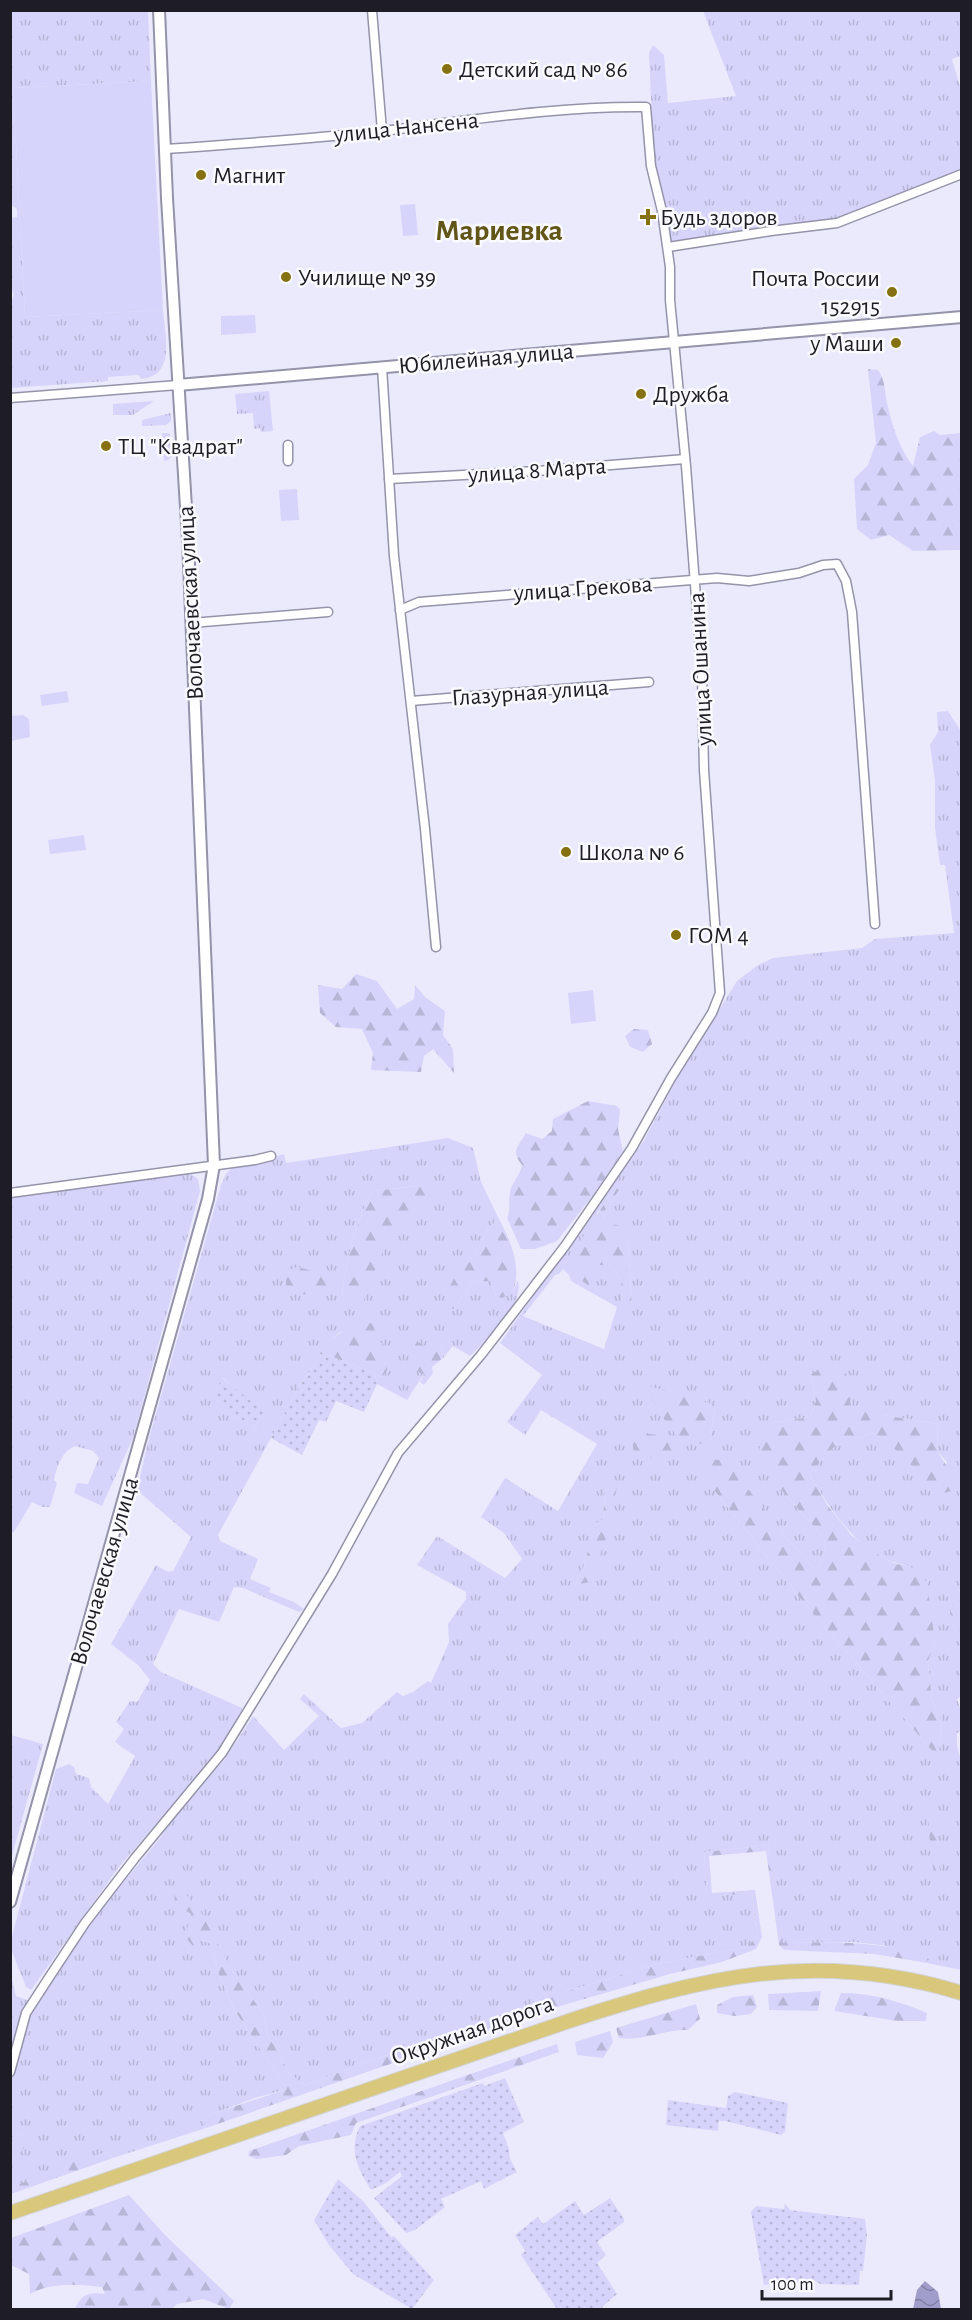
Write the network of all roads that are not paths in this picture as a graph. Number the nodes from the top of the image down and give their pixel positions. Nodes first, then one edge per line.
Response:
1 (159, 10) edge
2 (372, 10) edge
3 (646, 107) joint
4 (382, 131) junction
5 (165, 149) junction
6 (962, 174) edge
7 (668, 247) junction
8 (962, 317) edge
9 (674, 341) junction
10 (382, 367) junction
11 (178, 385) junction
12 (10, 398) edge
13 (288, 445) dead end
14 (685, 459) junction
15 (288, 461) dead end
16 (389, 479) junction
17 (695, 579) junction
18 (400, 610) junction
19 (328, 612) dead end
20 (191, 623) junction
21 (649, 682) dead end
22 (411, 701) junction
23 (875, 924) dead end
24 (436, 947) dead end
25 (271, 1156) dead end
26 (214, 1165) junction
27 (10, 1193) edge
28 (10, 1902) edge
29 (962, 1993) edge
30 (10, 2072) edge
31 (10, 2212) edge

1 - 5 street, Волочаевская улица
2 - 4 street
3 - 4 street, улица Нансена
3 - 7 street, улица Ошанина
4 - 5 street, улица Нансена
5 - 11 street, Волочаевская улица
6 - 7 street
7 - 9 street, улица Ошанина
8 - 9 street, Юбилейная улица
9 - 10 street, Юбилейная улица
9 - 14 street, улица Ошанина
10 - 11 street, Юбилейная улица
10 - 16 street
11 - 12 street, Юбилейная улица
11 - 20 street, Волочаевская улица
13 - 15 street
14 - 16 street, улица 8 Марта
14 - 17 street, улица Ошанина
16 - 18 street
17 - 18 street, улица Грекова
17 - 23 street, улица Грекова
17 - 30 street, улица Ошанина
18 - 22 street
19 - 20 street
20 - 26 street, Волочаевская улица
21 - 22 street, Глазурная улица
22 - 24 street
25 - 26 street
26 - 27 street
26 - 28 street, Волочаевская улица
29 - 31 main road, Окружная дорога

